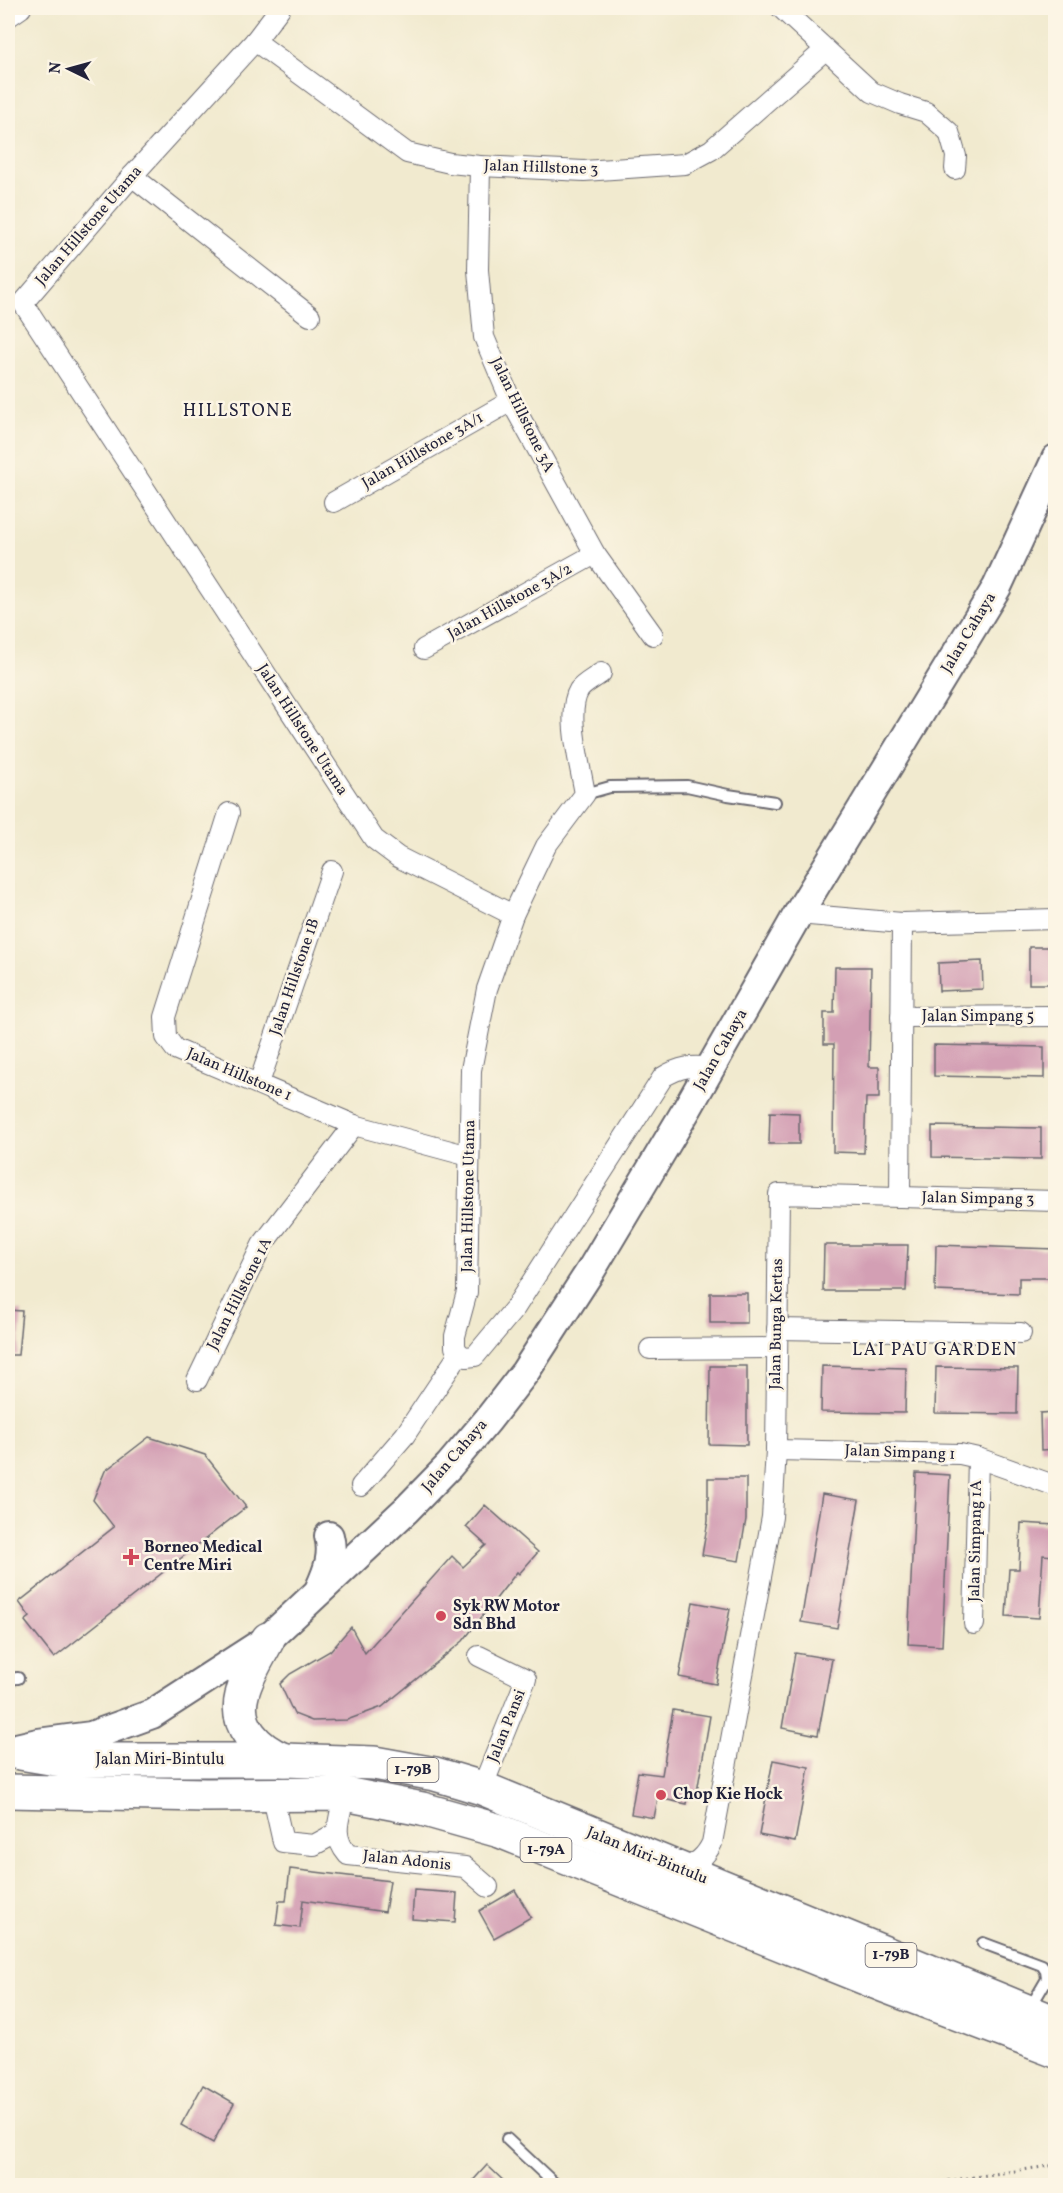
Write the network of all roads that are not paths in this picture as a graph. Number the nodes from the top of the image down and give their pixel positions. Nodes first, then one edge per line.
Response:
1 (21, 8) edge
2 (280, 8) edge
3 (781, 8) edge
4 (8, 17) edge
5 (255, 40) junction
6 (825, 50) junction
7 (480, 166) junction
8 (955, 169) dead end
9 (132, 176) junction
10 (15, 308) edge
11 (310, 315) dead end
12 (511, 401) junction
13 (1056, 459) edge
14 (334, 502) dead end
15 (595, 554) junction
16 (654, 635) dead end
17 (424, 649) dead end
18 (602, 673) dead end
19 (585, 794) junction
20 (775, 801) dead end
21 (229, 813) dead end
22 (332, 871) dead end
23 (798, 914) junction
24 (513, 915) junction
25 (1056, 919) edge
26 (902, 923) junction
27 (1056, 1016) edge
28 (901, 1017) junction
29 (711, 1068) junction
30 (259, 1083) junction
31 (354, 1125) junction
32 (470, 1156) junction
33 (900, 1197) junction
34 (1056, 1201) edge
35 (1021, 1333) dead end
36 (777, 1338) junction
37 (650, 1349) dead end
38 (459, 1354) junction
39 (197, 1380) dead end
40 (776, 1450) junction
41 (978, 1458) junction
42 (361, 1486) dead end
43 (1056, 1486) edge
44 (328, 1536) dead end
45 (318, 1592) junction
46 (974, 1624) dead end
47 (268, 1639) junction
48 (479, 1656) dead end
49 (152, 1714) junction
50 (8, 1751) edge
51 (284, 1760) junction
52 (127, 1761) junction
53 (482, 1788) junction
54 (8, 1791) edge
55 (272, 1793) junction
56 (345, 1794) junction
57 (206, 1795) junction
58 (336, 1833) junction
59 (712, 1843) junction
60 (682, 1869) junction
61 (488, 1887) dead end
62 (727, 1887) junction
63 (983, 1943) dead end
64 (1042, 2016) edge
65 (1056, 2051) edge
66 (507, 2139) dead end
67 (557, 2186) edge

1 - 4 street
2 - 5 street, Jalan Hillstone Utama
3 - 6 street
5 - 7 street, Jalan Hillstone 3
5 - 9 street, Jalan Hillstone Utama
6 - 7 street, Jalan Hillstone 3
6 - 8 street
7 - 12 street, Jalan Hillstone 3A
9 - 10 street, Jalan Hillstone Utama
9 - 11 street
10 - 24 street, Jalan Hillstone Utama
12 - 14 street, Jalan Hillstone 3A/1
12 - 15 street, Jalan Hillstone 3A
13 - 23 street, Jalan Cahaya
15 - 16 street, Jalan Hillstone 3A
15 - 17 street, Jalan Hillstone 3A/2
18 - 19 street
19 - 20 lane
19 - 24 street
21 - 30 street, Jalan Hillstone 1
22 - 30 street, Jalan Hillstone 1B
23 - 26 street
23 - 29 street, Jalan Cahaya
24 - 32 street, Jalan Hillstone Utama
25 - 26 street
26 - 28 street
27 - 28 street, Jalan Simpang 5
28 - 33 street
29 - 38 street
29 - 45 street, Jalan Cahaya
30 - 31 street, Jalan Hillstone 1
31 - 32 street, Jalan Hillstone 1
31 - 39 street, Jalan Hillstone 1A
32 - 38 street, Jalan Hillstone Utama
33 - 34 street, Jalan Simpang 3
33 - 36 street, Jalan Bunga Kertas
35 - 36 street
36 - 37 street
36 - 40 street, Jalan Bunga Kertas
38 - 42 street
40 - 41 street, Jalan Simpang 1
40 - 59 street, Jalan Bunga Kertas
41 - 43 street, Jalan Simpang 1
41 - 46 street, Jalan Simpang 1A
44 - 45 street
45 - 47 street, Jalan Cahaya
47 - 49 street, Jalan Cahaya
47 - 51 highway
48 - 53 street, Jalan Pansi
49 - 50 street
49 - 52 street
50 - 52 highway, Jalan Miri-Bintulu / 1-79B
51 - 52 highway, Jalan Miri-Bintulu / 1-79B
51 - 53 highway, Jalan Miri-Bintulu / 1-79B
52 - 57 highway
53 - 60 highway, Jalan Miri-Bintulu / 1-79B
54 - 57 highway, Jalan Miri-Bintulu / 1-79A
55 - 56 highway, Jalan Miri-Bintulu / 1-79A
55 - 57 highway, Jalan Miri-Bintulu / 1-79A
55 - 58 street
56 - 58 street
56 - 65 highway, Jalan Miri-Bintulu / 1-79A
58 - 61 street, Jalan Adonis
59 - 60 street
59 - 62 street, Jalan Bunga Kertas
60 - 62 highway, Jalan Miri-Bintulu / 1-79B
62 - 64 highway, Jalan Miri-Bintulu / 1-79B
63 - 64 lane
66 - 67 lane

